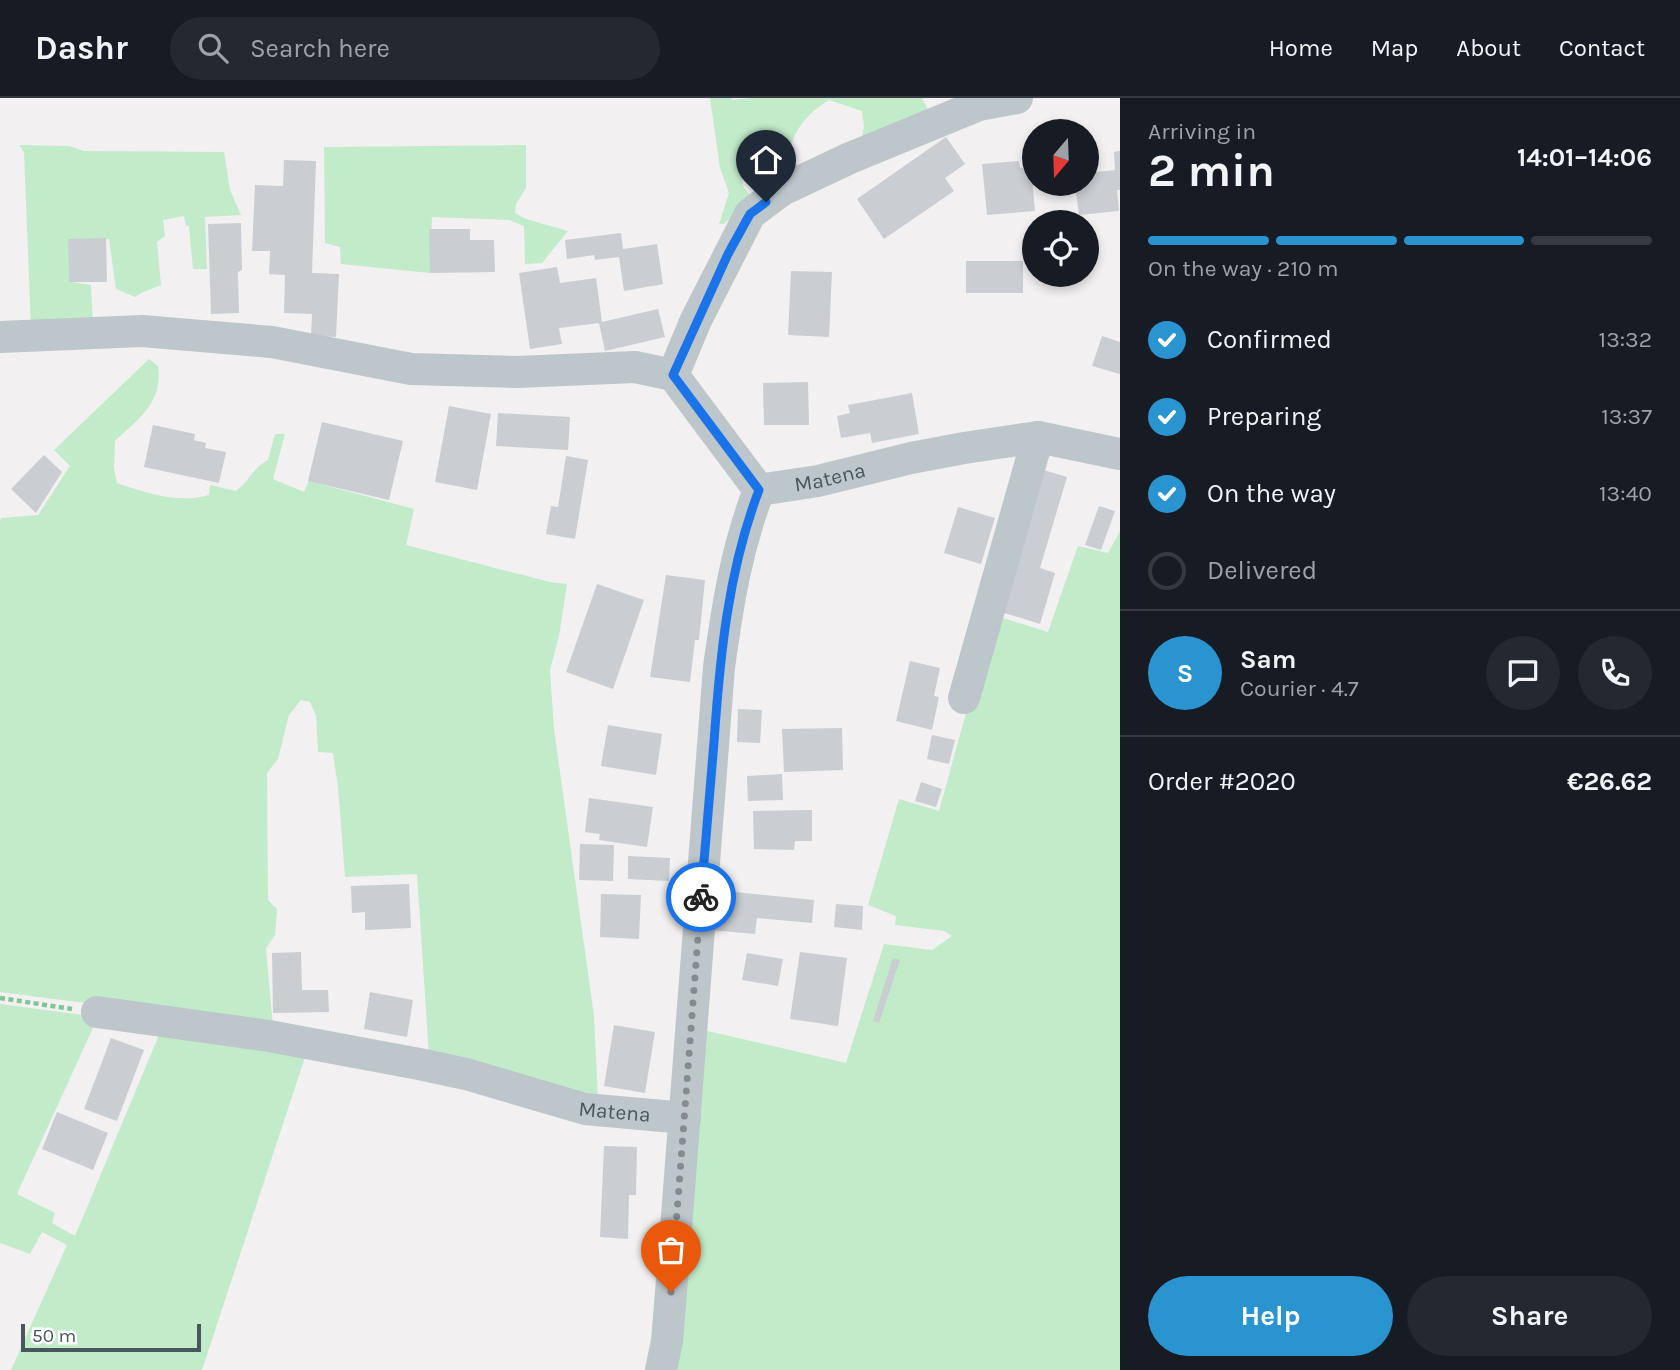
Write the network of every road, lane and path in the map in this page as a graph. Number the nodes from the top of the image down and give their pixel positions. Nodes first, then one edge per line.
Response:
1 (1017, 98) edge
2 (0, 337) edge
3 (673, 375) junction
4 (1038, 437) junction
5 (1120, 454) edge
6 (759, 490) junction
7 (964, 698) dead end
8 (0, 999) edge
9 (97, 1012) joint
10 (685, 1118) junction
11 (661, 1370) edge

1 - 3 street
2 - 3 street
3 - 6 street
4 - 5 street, Matena
4 - 6 street, Matena
4 - 7 street
6 - 10 street
8 - 9 path
9 - 10 street, Matena
10 - 11 street

